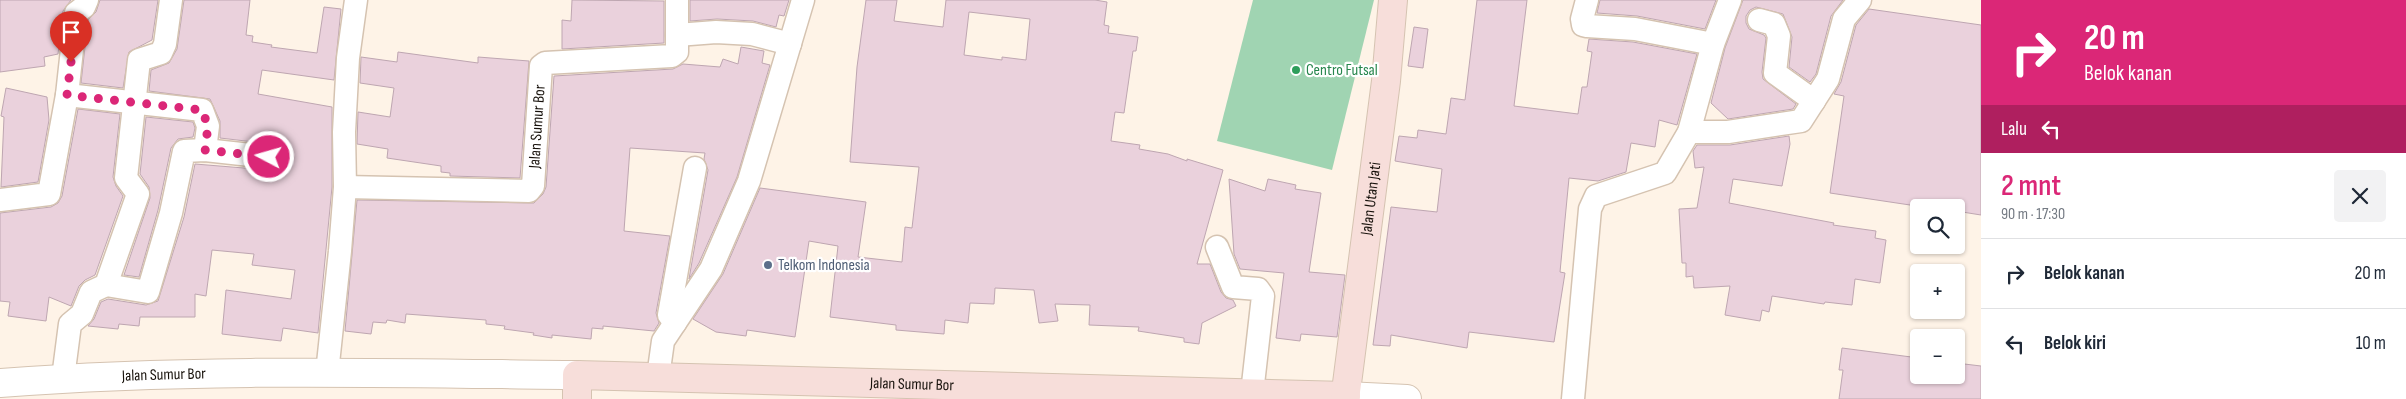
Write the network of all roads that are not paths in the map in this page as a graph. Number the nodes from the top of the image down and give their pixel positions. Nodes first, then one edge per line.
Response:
1 (87, 0) edge
2 (171, 0) edge
3 (356, 0) edge
4 (677, 0) edge
5 (802, 0) edge
6 (1393, 0) edge
7 (1587, 0) edge
8 (1730, 0) edge
9 (1860, 0) edge
10 (1759, 20) dead end
11 (677, 35) junction
12 (790, 44) junction
13 (1713, 44) junction
14 (67, 95) junction
15 (1814, 101) junction
16 (133, 103) junction
17 (1689, 132) junction
18 (205, 150) junction
19 (269, 157) dead end
20 (695, 168) dead end
21 (345, 187) junction
22 (0, 200) edge
23 (1217, 247) dead end
24 (106, 285) junction
25 (675, 322) junction
26 (660, 359) junction
27 (327, 368) junction
28 (63, 373) junction
29 (0, 383) edge
30 (577, 387) edge
31 (891, 391) edge
32 (1574, 391) edge
33 (1332, 392) edge
34 (1252, 393) junction
35 (1407, 399) edge

1 - 14 street
2 - 16 street
3 - 21 street
4 - 11 street, Jalan Sumur Bor
5 - 12 street
6 - 33 main road, Jalan Utan Jati
7 - 13 street
8 - 13 street
9 - 15 street
10 - 15 street
11 - 12 street
11 - 21 street, Jalan Sumur Bor
12 - 25 street
13 - 17 street
14 - 16 street
14 - 22 street
15 - 17 street
16 - 18 street
16 - 24 street
17 - 32 street
18 - 19 street
18 - 24 street
20 - 25 street
21 - 27 street
23 - 34 street
24 - 28 street
25 - 26 street
26 - 30 main road, Jalan Sumur Bor
26 - 31 main road, Jalan Sumur Bor
27 - 28 street, Jalan Sumur Bor
27 - 30 street, Jalan Sumur Bor
28 - 29 street, Jalan Sumur Bor
31 - 34 main road, Jalan Sumur Bor
33 - 34 main road, Jalan Sumur Bor
33 - 35 street

